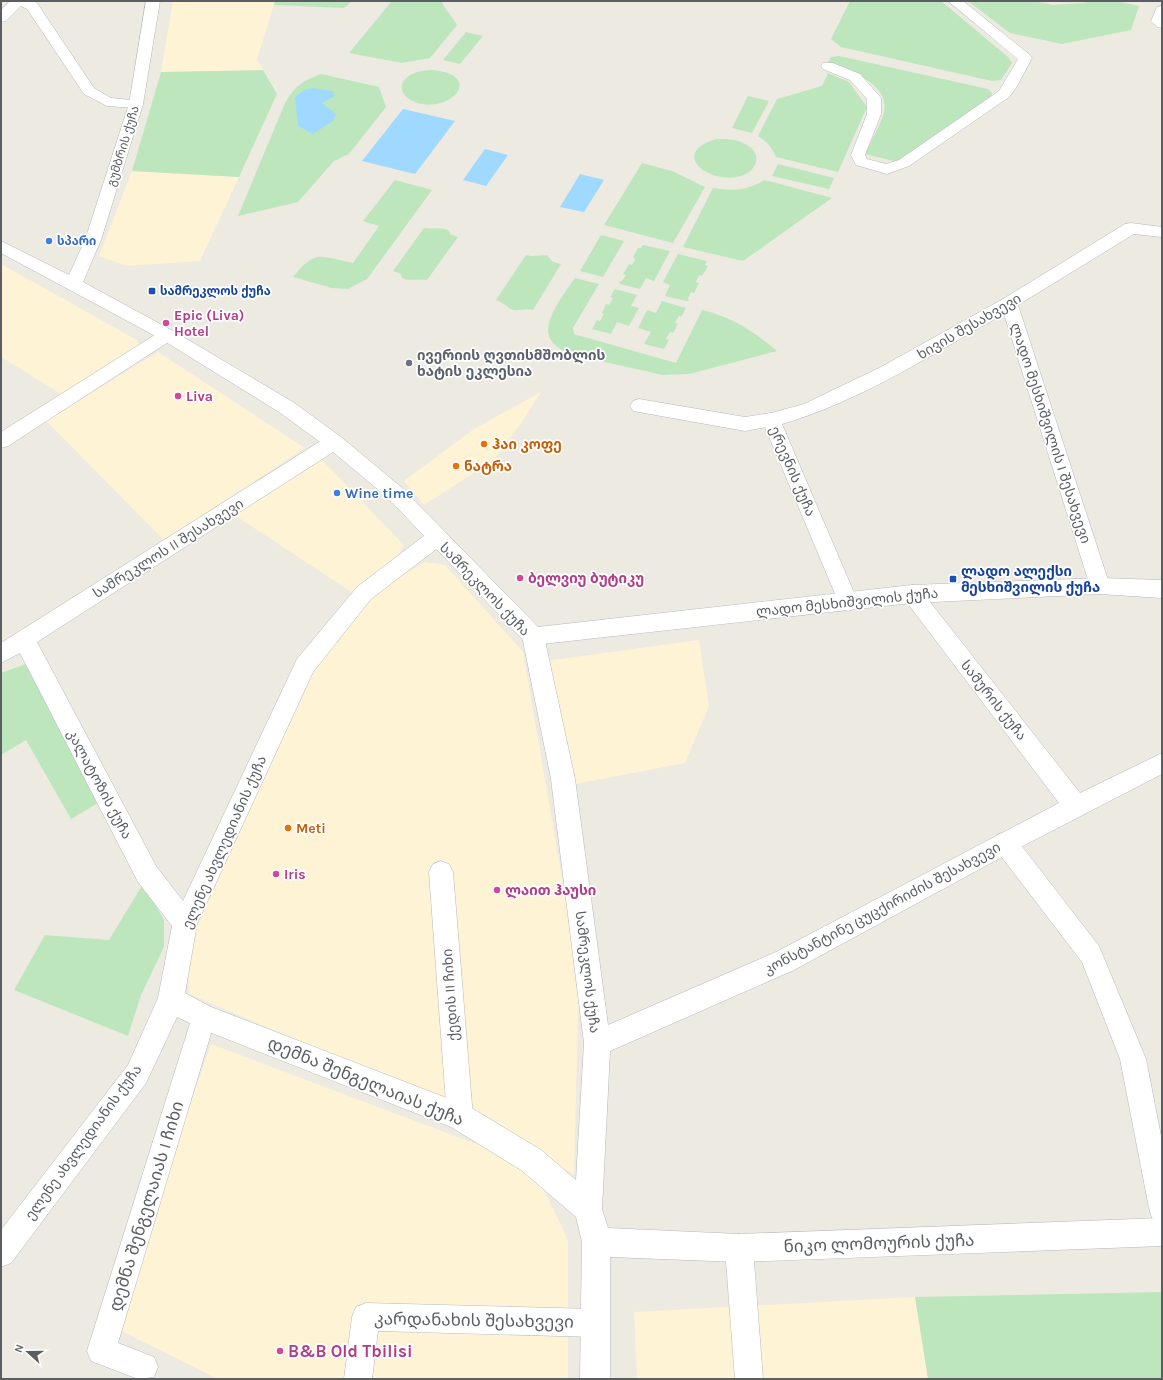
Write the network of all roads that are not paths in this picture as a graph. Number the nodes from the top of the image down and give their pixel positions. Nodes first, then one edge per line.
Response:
1 (18, 1) edge
2 (22, 1) edge
3 (153, 1) edge
4 (955, 1) edge
5 (1162, 10) edge
6 (1, 18) edge
7 (1162, 24) edge
8 (828, 66) dead end
9 (136, 104) junction
10 (1162, 232) edge
11 (3, 249) edge
12 (73, 285) junction
13 (1009, 304) junction
14 (167, 335) junction
15 (639, 406) dead end
16 (771, 420) junction
17 (1, 442) edge
18 (334, 442) junction
19 (436, 538) junction
20 (1100, 586) junction
21 (1162, 589) edge
22 (912, 594) junction
23 (848, 602) junction
24 (533, 636) junction
25 (24, 639) junction
26 (1, 654) edge
27 (1162, 763) edge
28 (1076, 807) junction
29 (1005, 843) junction
30 (441, 872) dead end
31 (184, 923) junction
32 (172, 1000) junction
33 (204, 1017) junction
34 (597, 1043) junction
35 (460, 1117) junction
36 (1162, 1208) edge
37 (588, 1209) junction
38 (1162, 1232) edge
39 (596, 1242) junction
40 (739, 1248) junction
41 (1, 1253) edge
42 (595, 1323) junction
43 (144, 1367) dead end
44 (358, 1379) edge
45 (595, 1379) edge
46 (750, 1379) edge

1 - 6 street
2 - 9 street
3 - 9 street, გუმბრის ქუჩა
4 - 8 lane
5 - 7 lane
9 - 12 street, გუმბრის ქუჩა
10 - 13 street, ხივის შესახვევი
11 - 12 street, სამრეკლოს ქუჩა
12 - 14 street, სამრეკლოს ქუჩა
13 - 16 street, ხივის შესახვევი
13 - 20 street, ლადო მესხიშვილის I შესახვევი
14 - 17 street
14 - 18 street, სამრეკლოს ქუჩა
15 - 16 lane, ერევნის ქუჩა
16 - 23 street, ერევნის ქუჩა
18 - 19 street, სამრეკლოს ქუჩა
18 - 25 street, სამრეკლოს II შესახვევი
19 - 24 street, სამრეკლოს ქუჩა
19 - 31 street, ელენე ახვლედიანის ქუჩა
20 - 21 street, ლადო მესხიშვილის ქუჩა
20 - 22 street, ლადო მესხიშვილის ქუჩა
22 - 23 street, ლადო მესხიშვილის ქუჩა
22 - 28 street, სამურის ქუჩა
23 - 24 street, ლადო მესხიშვილის ქუჩა
24 - 34 street, სამრეკლოს ქუჩა
25 - 26 street, სამრეკლოს II შესახვევი
25 - 31 street, კალატოზის ქუჩა
27 - 28 street, კონსტანტინე ცუცქირიძის შესახვევი
28 - 29 street, კონსტანტინე ცუცქირიძის შესახვევი
29 - 34 street, კონსტანტინე ცუცქირიძის შესახვევი
29 - 36 lane
30 - 35 lane, ქედის II ჩიხი
31 - 32 street, ელენე ახვლედიანის ქუჩა
32 - 33 street, დემნა შენგელაიას ქუჩა
32 - 41 street, ელენე ახვლედიანის ქუჩა
33 - 35 street, დემნა შენგელაიას ქუჩა
33 - 43 lane, დემნა შენგელაიას I ჩიხი
34 - 37 street, სამრეკლოს ქუჩა
35 - 37 street, დემნა შენგელაიას ქუჩა
37 - 39 street
38 - 40 street, ნიკო ლომოურის ქუჩა
39 - 40 street, ნიკო ლომოურის ქუჩა
39 - 42 street
40 - 46 lane
42 - 44 lane, კარდანახის შესახვევი
42 - 45 street

